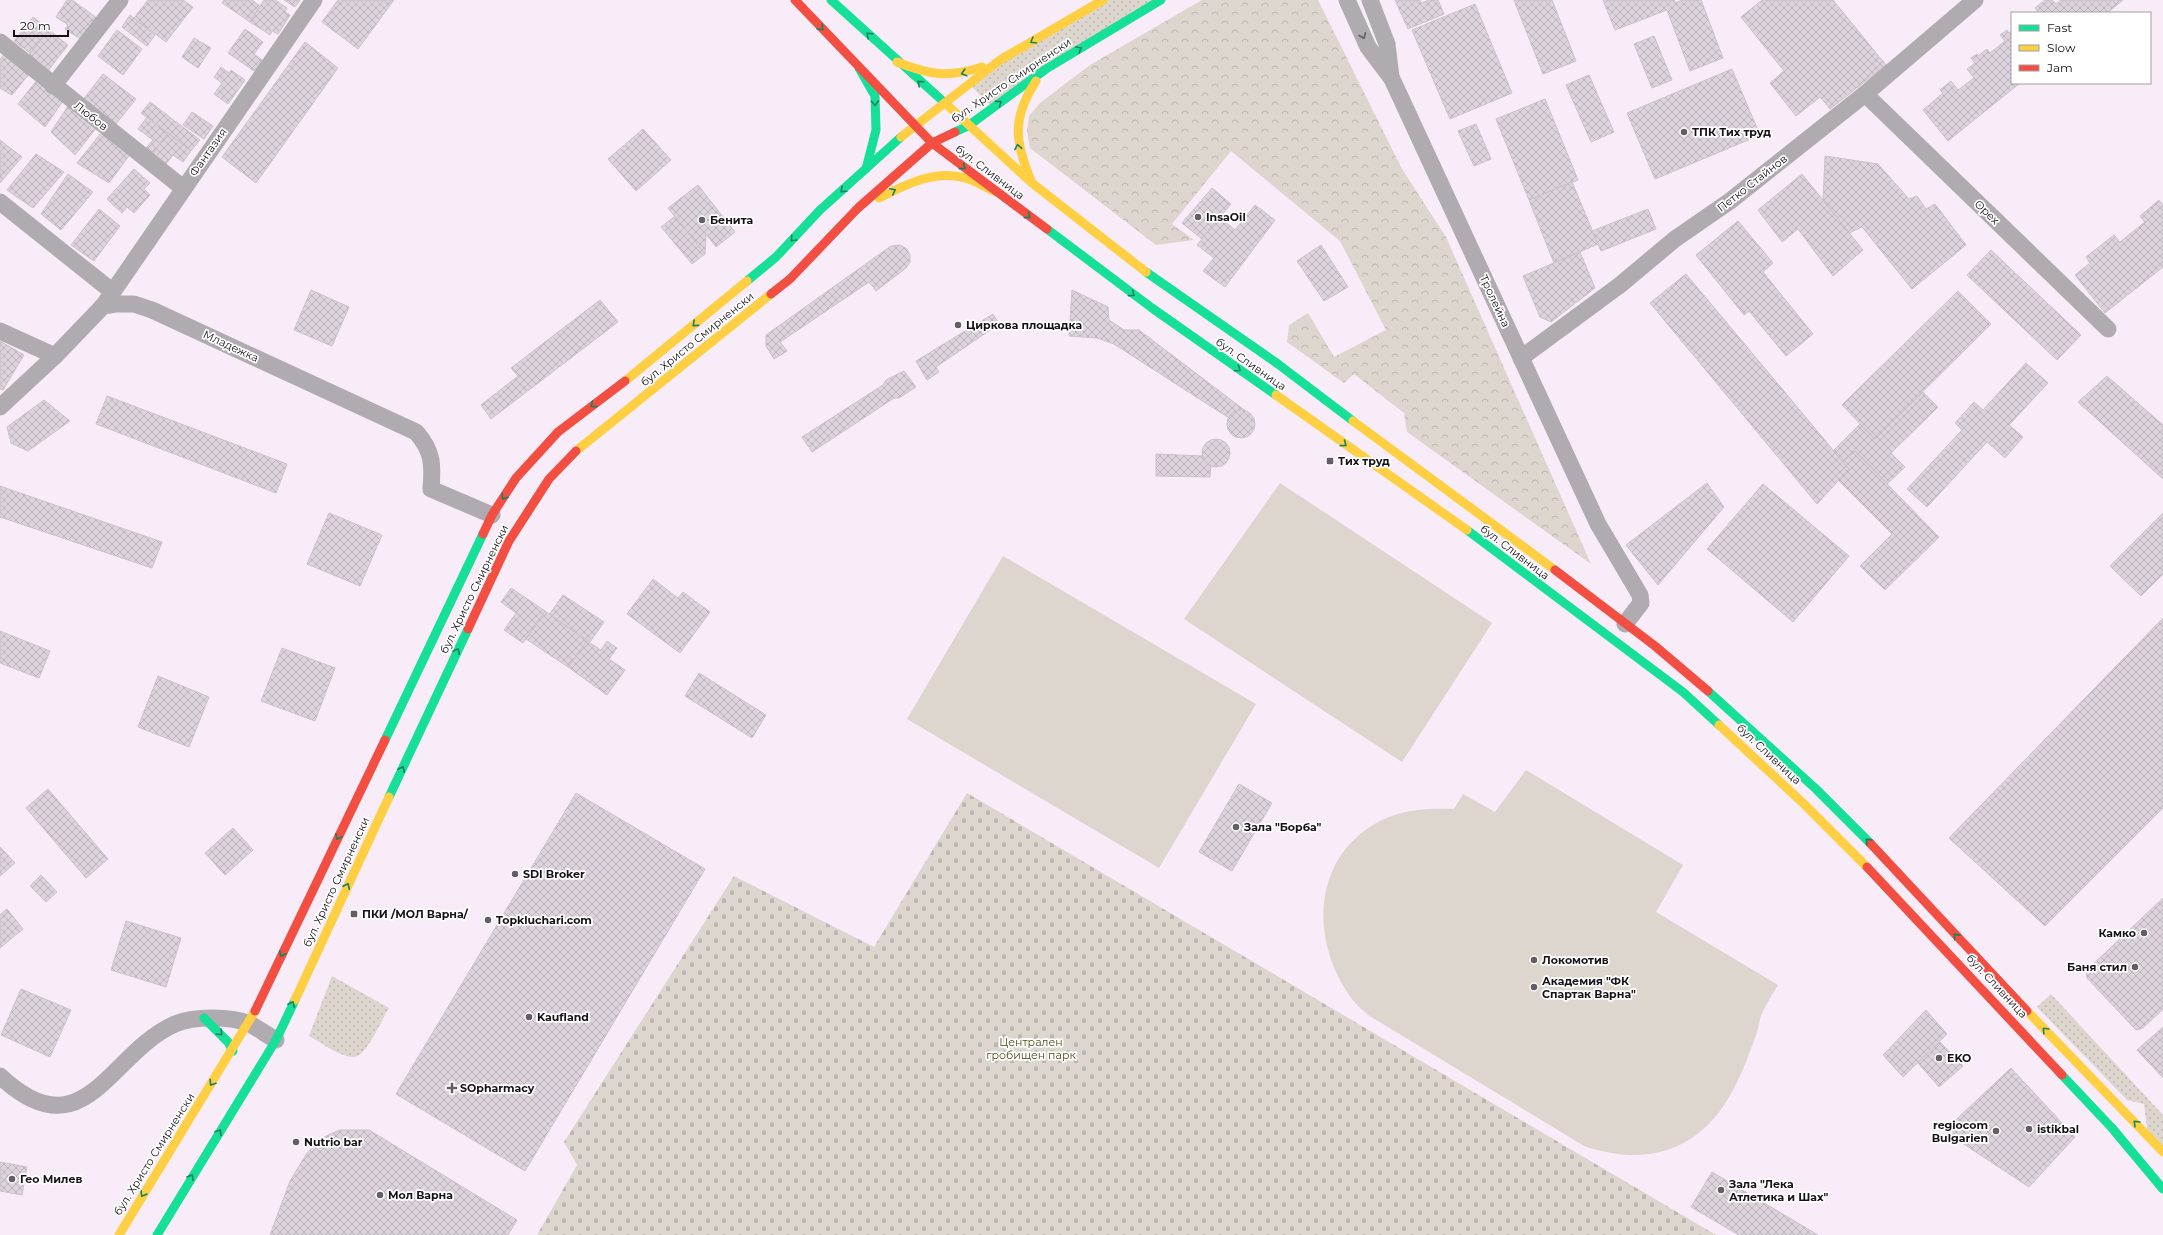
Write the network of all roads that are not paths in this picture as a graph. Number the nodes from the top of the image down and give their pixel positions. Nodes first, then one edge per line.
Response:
1 (120, 0) edge
2 (314, 0) edge
3 (795, 0) edge
4 (831, 0) edge
5 (1103, 0) edge
6 (1161, 0) edge
7 (1347, 0) edge
8 (1370, 0) edge
9 (1976, 0) edge
10 (0, 42) edge
11 (1000, 60) junction
12 (897, 62) junction
13 (859, 68) junction
14 (1046, 69) junction
15 (1392, 79) junction
16 (53, 86) junction
17 (1865, 94) junction
18 (943, 104) junction
19 (915, 124) junction
20 (968, 126) junction
21 (932, 143) junction
22 (866, 169) junction
23 (1032, 183) junction
24 (183, 188) junction
25 (997, 192) junction
26 (0, 202) edge
27 (858, 208) junction
28 (113, 292) junction
29 (103, 306) junction
30 (2108, 329) dead end
31 (0, 331) edge
32 (55, 356) junction
33 (1521, 358) junction
34 (0, 407) edge
35 (492, 515) junction
36 (1625, 624) junction
37 (204, 1018) junction
38 (249, 1024) junction
39 (276, 1040) junction
40 (233, 1051) junction
41 (0, 1076) edge
42 (2163, 1152) edge
43 (2163, 1189) edge
44 (118, 1235) edge
45 (157, 1235) edge

1 - 16 street
2 - 24 street, Фантазия
3 -> 13 main road, бул. Сливница
12 -> 4 main road, бул. Сливница
5 -> 11 main road, бул. Христо Смирненски
14 -> 6 main road, бул. Христо Смирненски
7 -> 15 street, Тролейна
8 - 15 street, Тролейна
9 - 17 street, Петко Стайнов
10 - 16 street, Любов
11 -> 12 main road
11 - 18 main road, бул. Христо Смирненски
18 -> 12 main road, бул. Сливница
13 - 19 main road, бул. Сливница
13 -> 22 main road
20 -> 14 main road, бул. Христо Смирненски
23 -> 14 main road
15 - 33 street, Тролейна
16 - 24 street, Любов
17 - 30 street, Орех
17 - 33 street, Петко Стайнов
18 - 19 main road, бул. Христо Смирненски
18 - 20 main road, бул. Сливница
19 - 21 main road, бул. Сливница
19 - 22 main road, бул. Христо Смирненски
20 - 21 main road, бул. Христо Смирненски
20 - 23 main road, бул. Сливница
21 -> 25 main road, бул. Сливница
21 - 27 main road, бул. Христо Смирненски
22 -> 35 main road, бул. Христо Смирненски
23 - 36 main road, бул. Сливница
24 - 28 street, Фантазия
27 -> 25 main road
25 -> 43 main road, бул. Сливница
26 - 28 street
39 -> 27 main road, бул. Христо Смирненски
28 - 29 street, Фантазия
29 - 32 street
29 - 35 street, Младежка
31 - 32 street
32 - 34 street
33 - 36 street, Тролейна
35 -> 38 main road, бул. Христо Смирненски
42 -> 36 main road, бул. Сливница
37 - 38 street
37 -> 40 main road
37 - 41 street
38 - 39 street
38 - 40 main road, бул. Христо Смирненски
45 -> 39 main road, бул. Христо Смирненски
40 -> 44 main road, бул. Христо Смирненски

